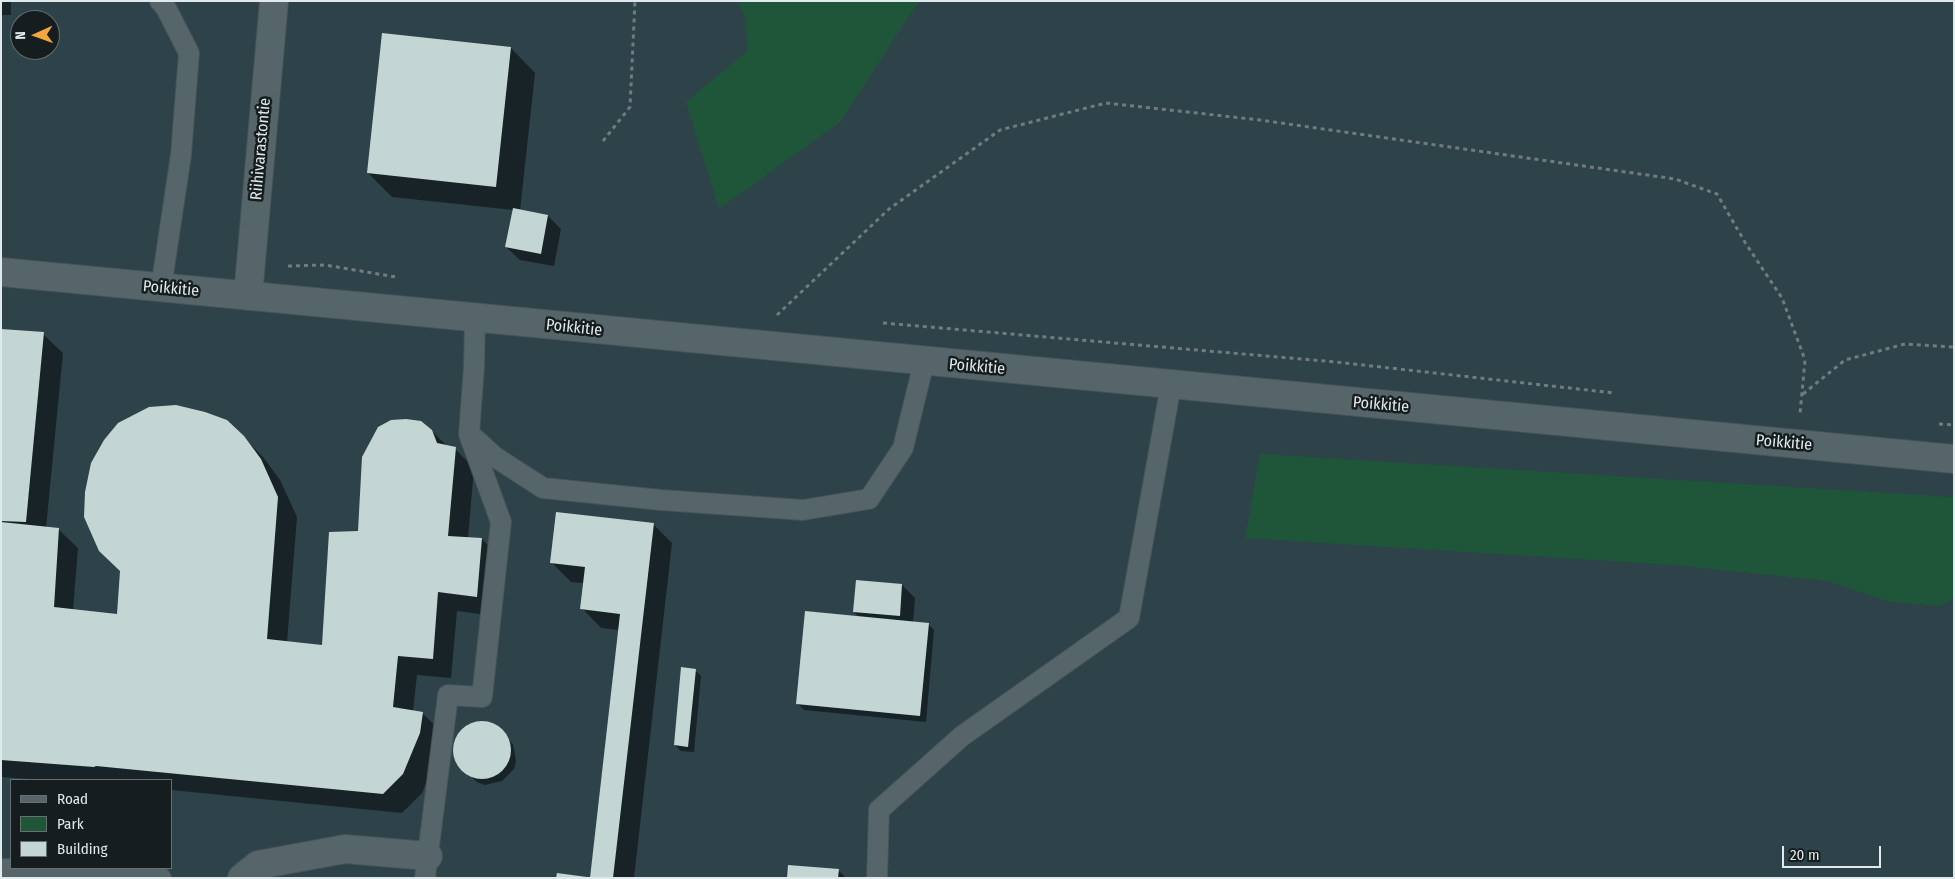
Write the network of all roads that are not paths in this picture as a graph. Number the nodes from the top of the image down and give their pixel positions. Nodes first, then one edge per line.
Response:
1 (160, 1) edge
2 (274, 1) edge
3 (1, 272) edge
4 (160, 288) junction
5 (248, 296) junction
6 (475, 318) junction
7 (924, 362) junction
8 (1171, 386) junction
9 (469, 434) junction
10 (1954, 459) edge
11 (426, 867) edge
12 (1, 869) edge
13 (161, 878) edge
14 (242, 878) edge
15 (877, 878) edge

1 - 4 lane
2 - 5 street, Riihivarastontie
3 - 4 street, Poikkitie
4 - 5 street, Poikkitie
5 - 6 street, Poikkitie
6 - 7 street, Poikkitie
6 - 9 lane
7 - 8 street, Poikkitie
7 - 9 lane
8 - 10 street, Poikkitie
8 - 15 lane
9 - 11 lane
11 - 14 street
12 - 13 lane

